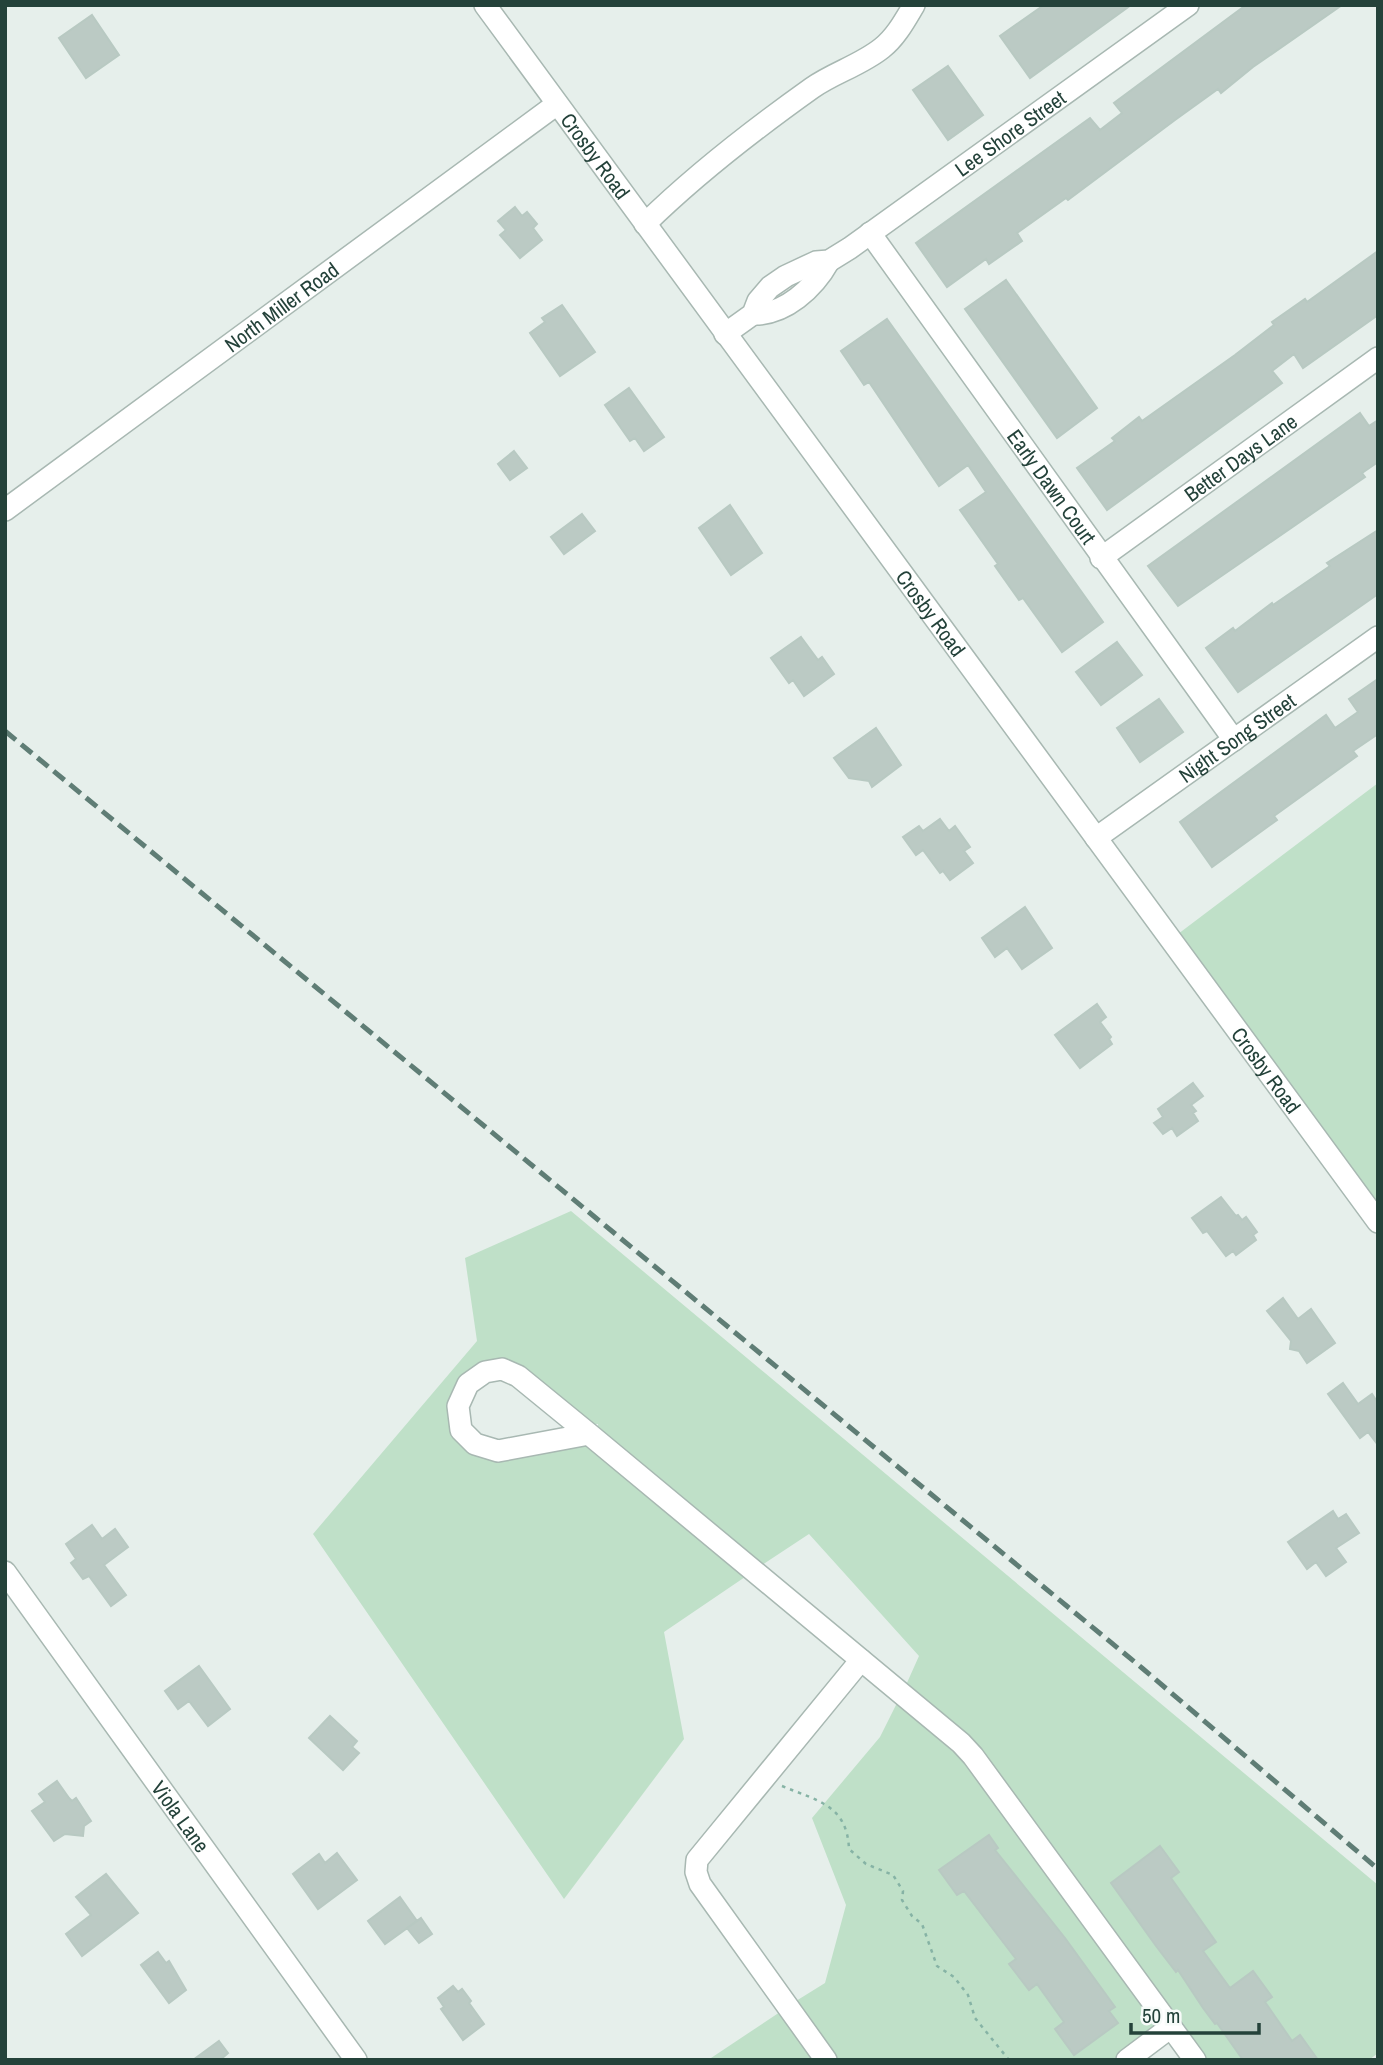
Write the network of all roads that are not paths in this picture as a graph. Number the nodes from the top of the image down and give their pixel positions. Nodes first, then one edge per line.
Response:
1 (485, 5) edge
2 (914, 5) edge
3 (1188, 5) edge
4 (557, 104) junction
5 (645, 224) junction
6 (870, 233) junction
7 (725, 334) junction
8 (1378, 358) edge
9 (5, 510) edge
10 (1101, 558) junction
11 (1378, 637) edge
12 (1234, 740) junction
13 (1096, 838) junction
14 (1378, 1222) edge
15 (589, 1434) junction
16 (5, 1572) edge
17 (861, 1660) junction
18 (1171, 2027) junction
19 (356, 2060) edge
20 (826, 2060) edge
21 (1126, 2060) edge
22 (1195, 2060) edge

1 - 4 street, Crosby Road
2 - 5 street
3 - 6 street, Lee Shore Street
4 - 5 street, Crosby Road
4 - 9 street, North Miller Road
5 - 7 street, Crosby Road
6 - 7 street, Lee Shore Street
6 - 10 street, Early Dawn Court
7 - 13 street, Crosby Road
8 - 10 street, Better Days Lane
10 - 12 street, Early Dawn Court
11 - 12 street, Night Song Street
12 - 13 street, Night Song Street
13 - 14 street, Crosby Road
15 - 15 street
15 - 17 street
16 - 19 street, Viola Lane
17 - 18 street
17 - 20 street
18 - 21 street
18 - 22 street

